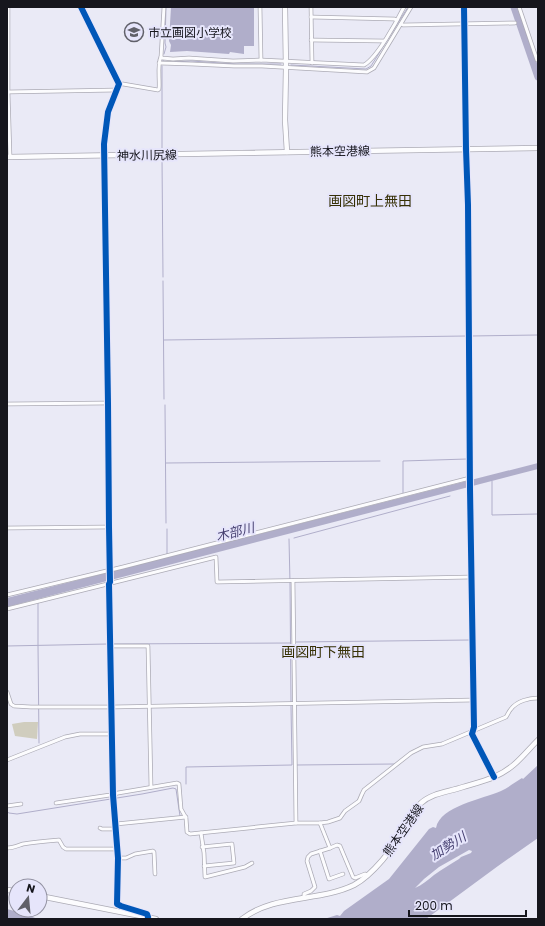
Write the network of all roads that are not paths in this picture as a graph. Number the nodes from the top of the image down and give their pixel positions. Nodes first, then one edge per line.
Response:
1 (8, 7) edge
2 (81, 7) edge
3 (164, 7) edge
4 (260, 7) edge
5 (285, 7) edge
6 (311, 7) edge
7 (404, 7) edge
8 (411, 7) edge
9 (464, 7) edge
10 (519, 7) edge
11 (311, 16) junction
12 (397, 20) junction
13 (515, 23) dead end
14 (401, 24) junction
15 (465, 24) junction
16 (312, 40) junction
17 (384, 42) junction
18 (161, 57) junction
19 (261, 60) junction
20 (538, 60) edge
21 (286, 62) junction
22 (312, 63) junction
23 (159, 64) junction
24 (286, 68) junction
25 (119, 84) junction
26 (117, 90) junction
27 (8, 92) edge
28 (538, 148) edge
29 (466, 149) junction
30 (287, 152) junction
31 (104, 155) junction
32 (9, 157) edge
33 (108, 403) junction
34 (7, 404) edge
35 (470, 479) junction
36 (109, 527) junction
37 (7, 528) edge
38 (110, 570) junction
39 (472, 577) junction
40 (293, 581) junction
41 (110, 583) junction
42 (7, 596) edge
43 (7, 609) edge
44 (111, 646) junction
45 (7, 692) edge
46 (538, 698) edge
47 (474, 700) junction
48 (294, 704) junction
49 (150, 706) junction
50 (112, 707) junction
51 (473, 731) junction
52 (112, 734) junction
53 (538, 740) edge
54 (7, 759) edge
55 (494, 777) junction
56 (151, 787) junction
57 (113, 795) junction
58 (56, 803) dead end
59 (21, 804) dead end
60 (7, 806) edge
61 (186, 817) junction
62 (320, 823) junction
63 (116, 824) junction
64 (296, 824) junction
65 (100, 828) dead end
66 (115, 828) junction
67 (201, 833) junction
68 (202, 847) junction
69 (7, 848) edge
70 (330, 848) junction
71 (117, 849) junction
72 (320, 851) junction
73 (118, 858) junction
74 (252, 863) dead end
75 (204, 866) junction
76 (155, 874) dead end
77 (343, 874) dead end
78 (368, 875) junction
79 (304, 897) junction
80 (48, 898) edge
81 (148, 918) junction
82 (156, 919) edge
83 (242, 919) edge

1 - 27 street
2 - 25 street
3 - 18 street
4 - 19 street
5 - 21 main road
6 - 11 street
7 - 12 street
8 - 14 street
9 - 15 street
10 - 20 street
11 - 12 street
11 - 16 street
12 - 17 street
13 - 15 street
14 - 15 street
14 - 24 street
15 - 29 street
16 - 17 street
16 - 22 street
17 - 22 street
18 - 19 street
18 - 23 street
19 - 21 street
21 - 22 street
21 - 24 main road
23 - 24 street
23 - 25 street
24 - 30 main road
25 - 26 street
26 - 27 street
26 - 31 street
27 - 32 street
28 - 29 main road, 熊本空港線
29 - 30 main road, 熊本空港線
29 - 35 street
30 - 31 main road, 神水川尻線
31 - 32 main road, 神水川尻線
31 - 33 street
33 - 34 street
33 - 36 street
35 - 38 street
35 - 39 street
36 - 37 street
36 - 38 street
38 - 41 street
38 - 42 street
39 - 40 street
39 - 47 street
40 - 41 street
40 - 48 street
41 - 43 street
41 - 44 street
44 - 49 street
44 - 50 street
45 - 50 street
46 - 51 street
47 - 48 street
47 - 51 street
48 - 49 street
48 - 64 street
49 - 50 street
49 - 56 street
50 - 52 street
51 - 55 street
51 - 62 street
52 - 54 street
52 - 57 street
53 - 55 main road, 熊本空港線
55 - 78 main road, 熊本空港線
56 - 57 street
56 - 61 street
57 - 58 street
57 - 63 street
59 - 60 street
61 - 63 street
61 - 67 street
62 - 64 street
62 - 70 street
63 - 66 street
64 - 67 street
65 - 66 street
66 - 71 street
67 - 68 street
68 - 75 street
68 - 75 street
69 - 71 street
70 - 72 street
70 - 78 street
71 - 73 street
72 - 77 street
72 - 79 street
73 - 76 street
73 - 81 street
74 - 75 street
78 - 79 main road, 熊本空港線
79 - 83 main road, 熊本空港線
80 - 81 main road
81 - 82 main road

